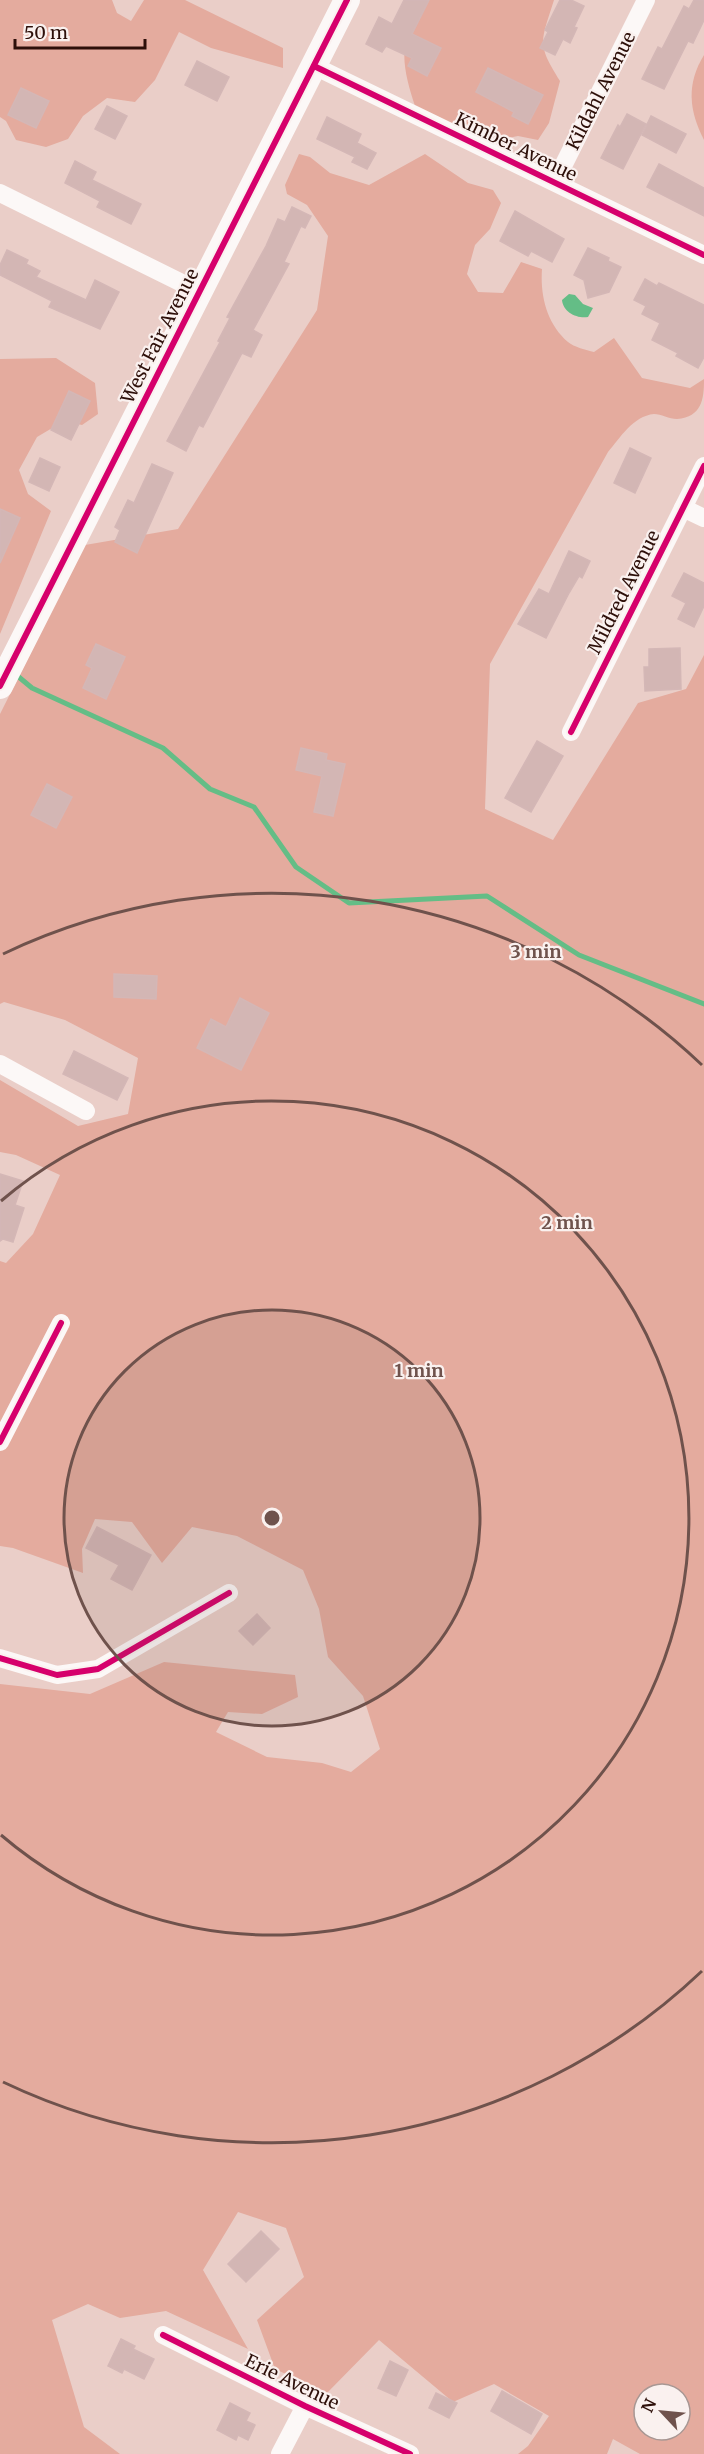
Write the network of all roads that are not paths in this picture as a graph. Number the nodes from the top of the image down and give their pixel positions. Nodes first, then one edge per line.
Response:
1 (346, 0) edge
2 (646, 0) edge
3 (314, 66) junction
4 (555, 182) junction
5 (0, 193) edge
6 (704, 255) edge
7 (200, 292) junction
8 (704, 466) edge
9 (683, 508) junction
10 (704, 518) edge
11 (0, 686) edge
12 (571, 732) dead end
13 (0, 1064) edge
14 (86, 1111) dead end
15 (61, 1323) dead end
16 (0, 1442) edge
17 (229, 1593) dead end
18 (0, 1658) edge
19 (163, 2334) dead end
20 (305, 2406) junction
21 (280, 2454) edge
22 (410, 2454) edge

1 - 3 street, West Fair Avenue
2 - 4 street, Kildahl Avenue
3 - 4 street, Kimber Avenue
3 - 7 street, West Fair Avenue
4 - 6 street, Kimber Avenue
5 - 7 street
7 - 11 street, West Fair Avenue
8 - 9 street, Mildred Avenue
9 - 10 street
9 - 12 street, Mildred Avenue
13 - 14 street
15 - 16 street
17 - 18 street
19 - 20 street, Erie Avenue
20 - 21 street
20 - 22 street, Erie Avenue

